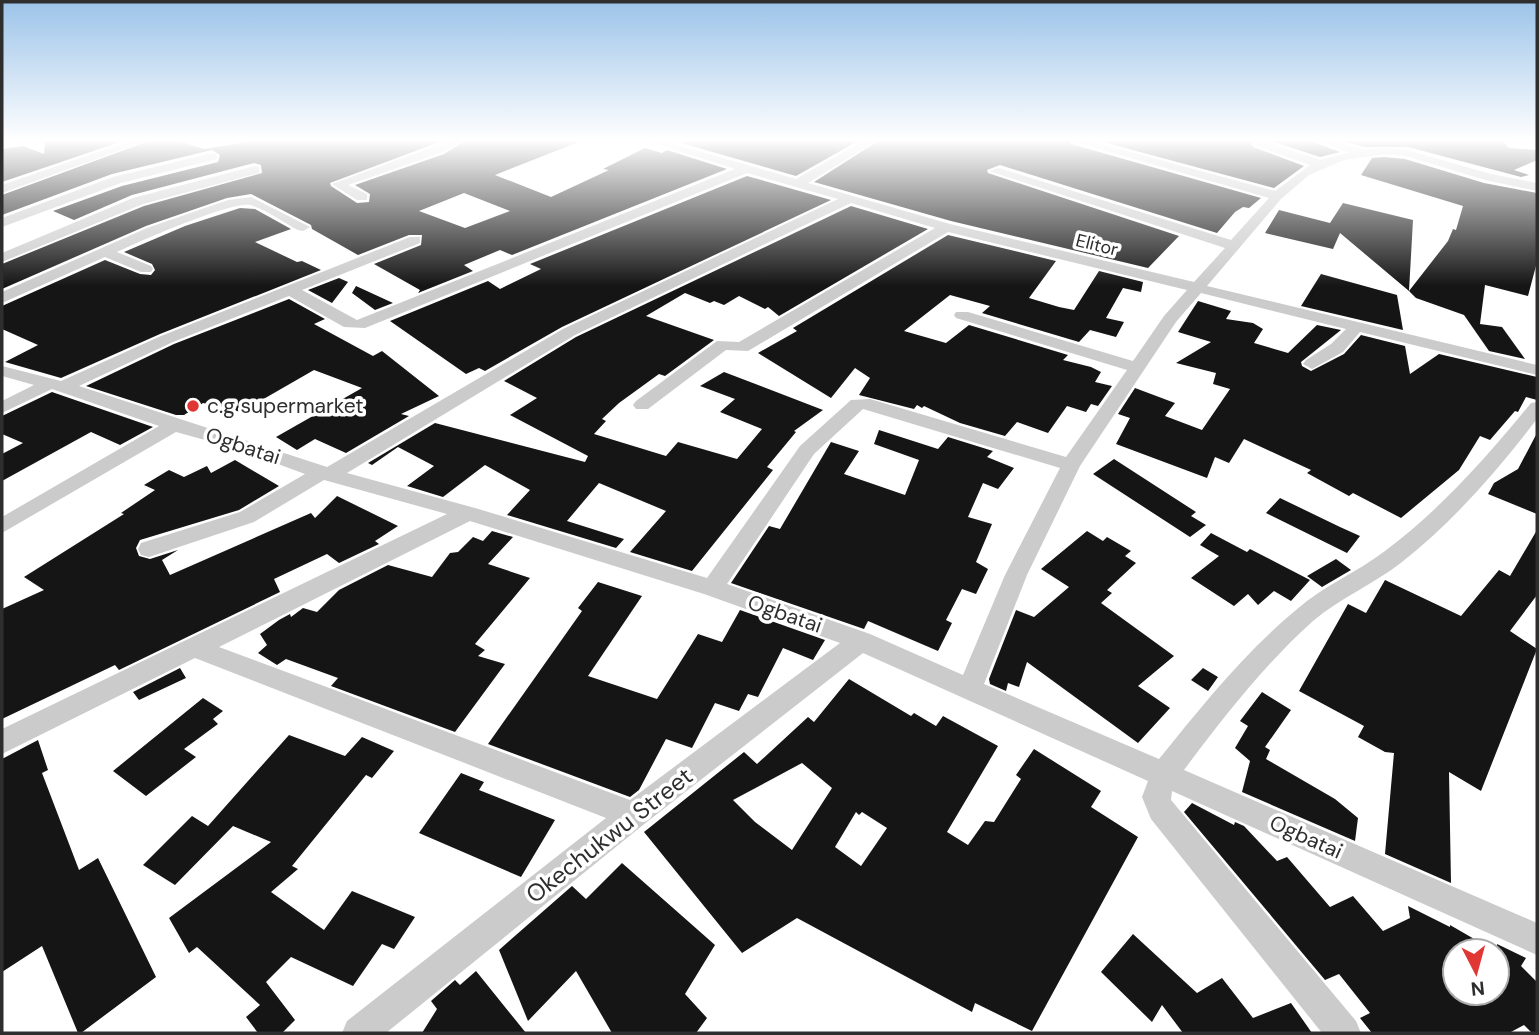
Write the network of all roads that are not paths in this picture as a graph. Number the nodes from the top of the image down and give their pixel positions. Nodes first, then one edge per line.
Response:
1 (95, 189) edge
2 (182, 189) edge
3 (348, 189) edge
4 (695, 189) edge
5 (817, 189) edge
6 (1053, 189) edge
7 (1253, 189) edge
8 (1285, 189) edge
9 (1277, 196) junction
10 (362, 197) dead end
11 (849, 200) junction
12 (2, 223) edge
13 (303, 227) dead end
14 (946, 227) junction
15 (415, 240) dead end
16 (1234, 246) junction
17 (105, 252) junction
18 (2, 258) edge
19 (146, 269) dead end
20 (289, 289) junction
21 (1196, 289) junction
22 (2, 298) edge
23 (962, 314) dead end
24 (1356, 327) junction
25 (1312, 364) dead end
26 (1137, 368) junction
27 (1537, 370) edge
28 (2, 371) edge
29 (55, 386) junction
30 (642, 405) dead end
31 (1537, 407) edge
32 (2, 408) edge
33 (174, 425) junction
34 (1071, 466) junction
35 (325, 474) junction
36 (468, 513) junction
37 (2, 526) edge
38 (149, 549) dead end
39 (712, 588) junction
40 (861, 640) junction
41 (195, 648) junction
42 (971, 688) junction
43 (2, 742) edge
44 (1164, 774) junction
45 (633, 815) junction
46 (1537, 939) edge
47 (359, 1033) edge
48 (1344, 1033) edge

1 - 12 street
2 - 18 street
3 - 10 street
4 - 20 street
5 - 11 street, Elitor
6 - 16 street
7 - 9 street
8 - 9 street
9 - 16 street
11 - 14 street, Elitor
11 - 35 street
13 - 17 street
14 - 21 street, Elitor
14 - 30 street
15 - 20 street
16 - 21 street
17 - 19 street
17 - 22 street
20 - 29 street
21 - 24 street, Elitor
21 - 26 street
23 - 26 street
24 - 25 street
24 - 27 street, Elitor
26 - 34 street
28 - 29 street, Ogbatai
29 - 32 street
29 - 33 street, Ogbatai
31 - 44 street
33 - 35 street, Ogbatai
33 - 37 street
34 - 39 street
34 - 42 street
35 - 36 street, Ogbatai
35 - 38 street
36 - 39 street, Ogbatai
36 - 41 street
39 - 40 street, Ogbatai
40 - 42 street, Ogbatai
40 - 45 street, Okechukwu Street
41 - 43 street
41 - 45 street
42 - 44 street, Ogbatai
44 - 46 street, Ogbatai
44 - 48 street
45 - 47 street, Okechukwu Street

